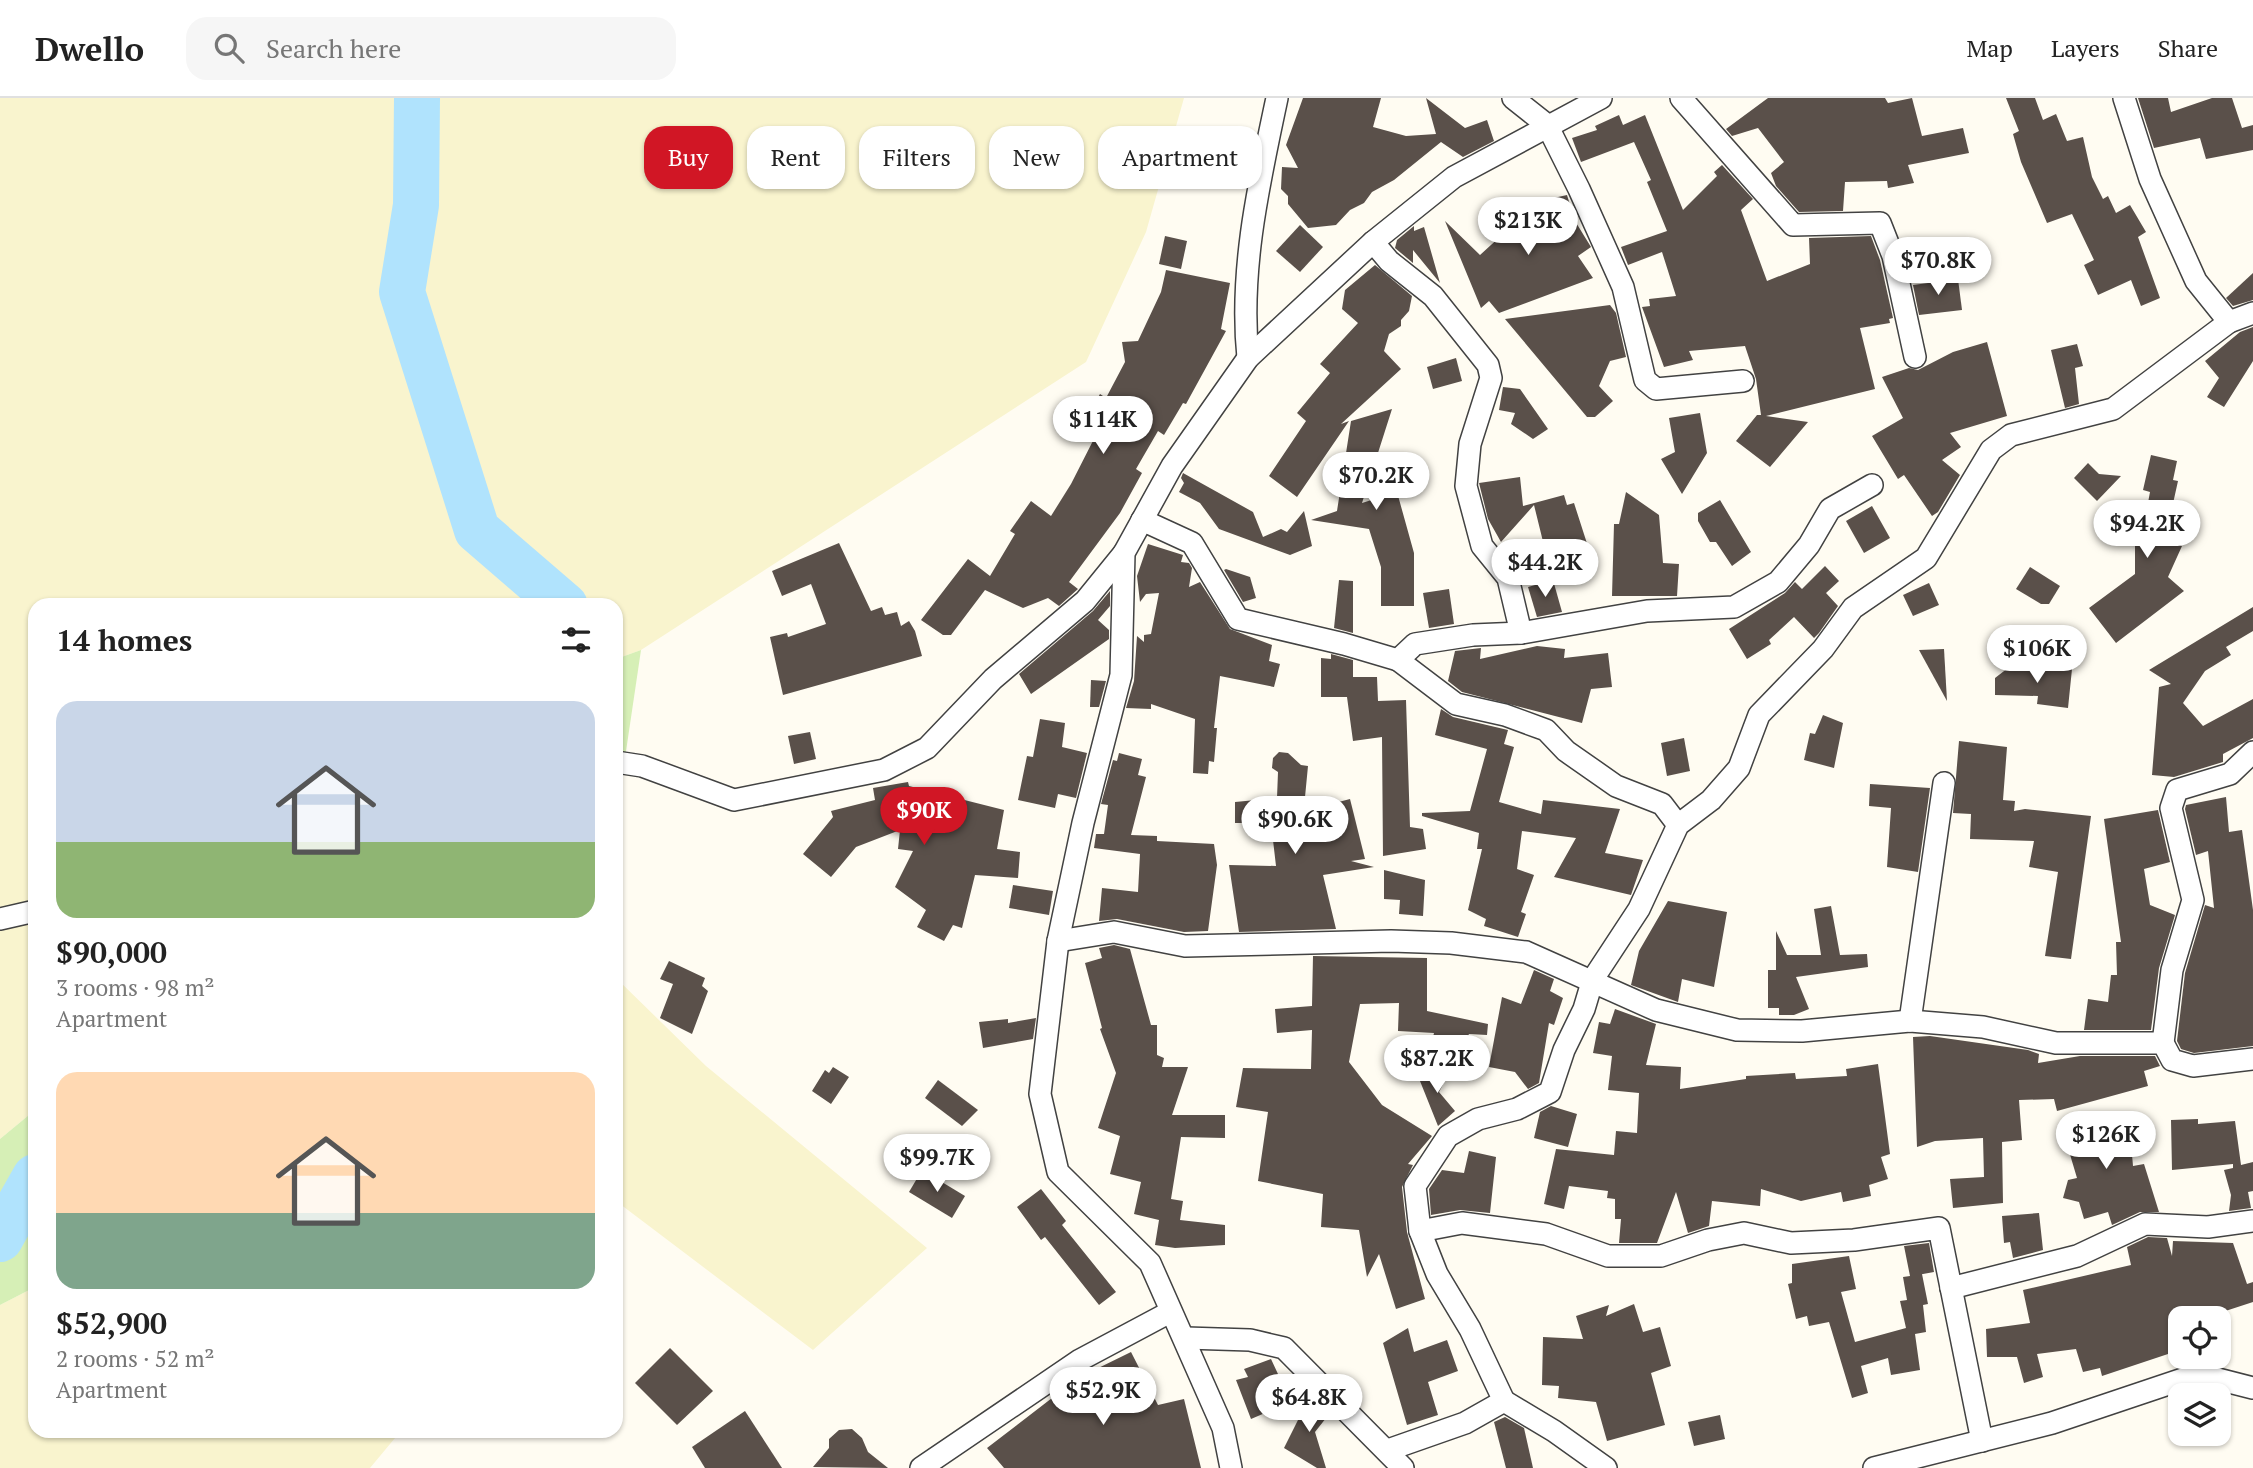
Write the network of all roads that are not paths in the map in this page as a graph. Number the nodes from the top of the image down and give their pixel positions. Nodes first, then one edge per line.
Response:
1 (1277, 98) edge
2 (1513, 98) edge
3 (1601, 98) edge
4 (1681, 98) edge
5 (2124, 98) edge
6 (1547, 125) junction
7 (1373, 242) junction
8 (2253, 313) edge
9 (2229, 322) junction
10 (1915, 357) dead end
11 (1248, 358) junction
12 (1743, 381) dead end
13 (1872, 485) dead end
14 (1142, 520) junction
15 (1124, 553) junction
16 (1521, 633) junction
17 (1398, 660) junction
18 (2253, 752) edge
19 (623, 763) edge
20 (1944, 783) dead end
21 (1678, 825) junction
22 (28, 913) edge
23 (0, 919) edge
24 (1058, 941) junction
25 (1593, 979) junction
26 (1910, 1021) junction
27 (2163, 1043) junction
28 (2253, 1059) edge
29 (2253, 1221) edge
30 (1420, 1231) junction
31 (1951, 1288) junction
32 (1170, 1312) junction
33 (1186, 1338) junction
34 (2253, 1388) edge
35 (1504, 1401) junction
36 (1549, 1428) junction
37 (1982, 1441) junction
38 (1388, 1450) junction
39 (921, 1468) edge
40 (1231, 1468) edge
41 (1403, 1468) edge
42 (1579, 1468) edge
43 (1605, 1468) edge
44 (1874, 1468) edge

1 - 11 street
2 - 6 street
3 - 6 street
4 - 10 street
5 - 9 street
6 - 7 street
6 - 12 street
7 - 11 street
7 - 16 street
8 - 9 street
9 - 21 street
11 - 14 street
13 - 16 street
14 - 15 street
14 - 17 street
15 - 19 street
15 - 24 street
16 - 17 street
17 - 21 street
18 - 27 street
20 - 26 street
21 - 25 street
22 - 23 street
24 - 25 street
24 - 32 street
25 - 26 street
25 - 30 street
26 - 27 street
27 - 28 street
29 - 31 street
30 - 31 street
30 - 35 street
31 - 37 street
32 - 33 street
32 - 39 street
33 - 38 street
33 - 40 street
34 - 37 street
35 - 36 street
35 - 38 street
36 - 42 street
36 - 43 street
37 - 44 street
38 - 41 street

